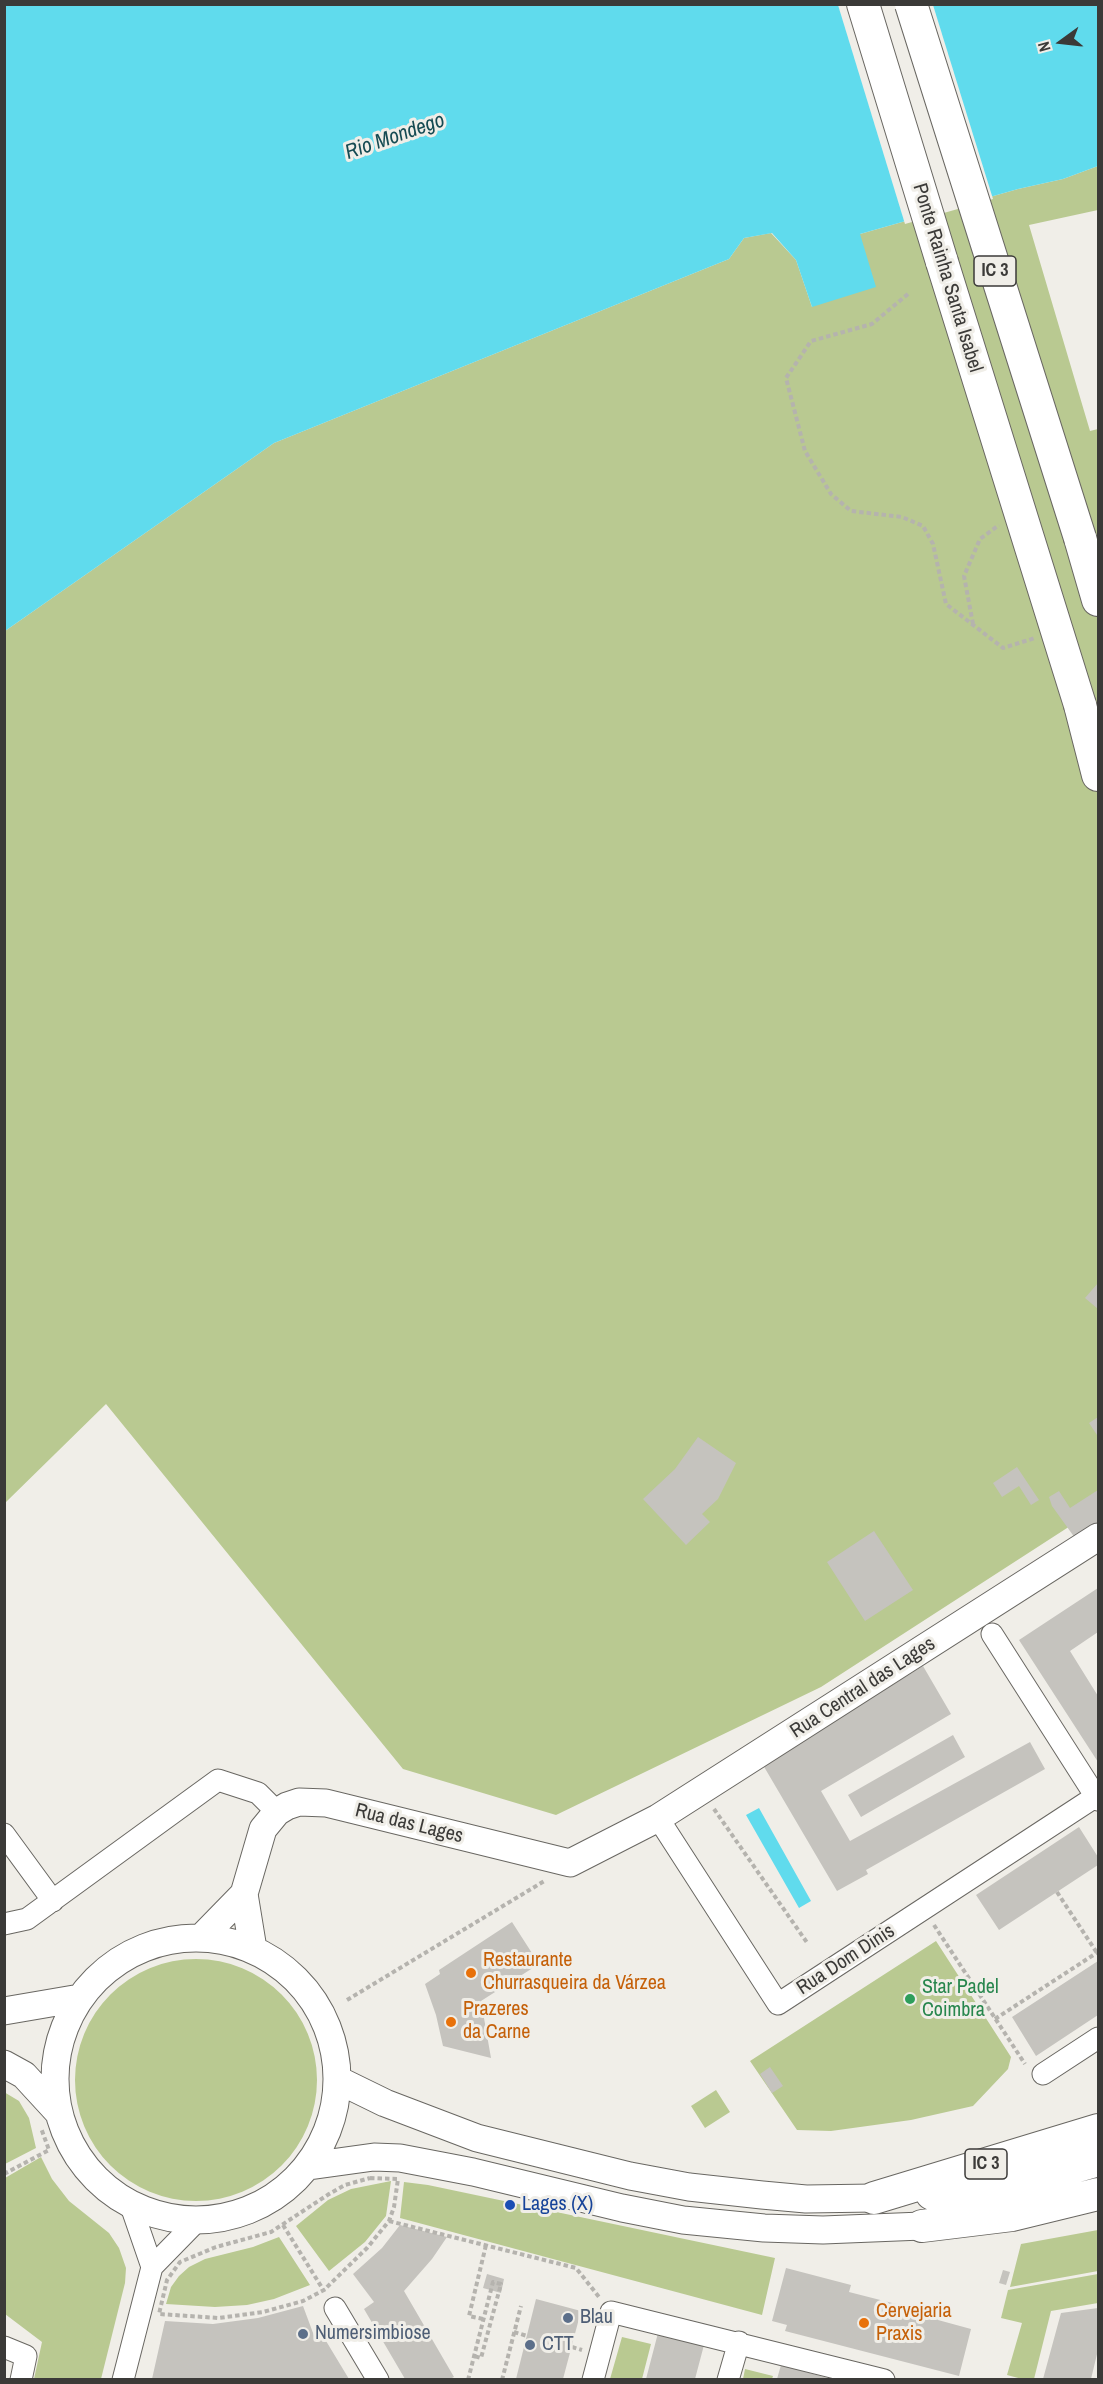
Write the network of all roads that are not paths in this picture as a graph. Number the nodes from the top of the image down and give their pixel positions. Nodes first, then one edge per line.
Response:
1 (863, 4) edge
2 (911, 4) edge
3 (1098, 600) edge
4 (1080, 705) junction
5 (1098, 737) edge
6 (1098, 775) edge
7 (1098, 1537) edge
8 (992, 1634) dead end
9 (1098, 1798) edge
10 (276, 1812) junction
11 (658, 1818) junction
12 (4, 1834) edge
13 (626, 1836) joint
14 (244, 1894) junction
15 (53, 1901) junction
16 (4, 1924) edge
17 (202, 1937) junction
18 (253, 1949) junction
19 (80, 1998) junction
20 (4, 2011) edge
21 (1098, 2038) edge
22 (4, 2064) edge
23 (1043, 2074) road end
24 (338, 2080) junction
25 (58, 2112) junction
26 (1098, 2130) edge
27 (1098, 2160) edge
28 (309, 2166) junction
29 (1098, 2194) edge
30 (874, 2198) junction
31 (131, 2206) junction
32 (1098, 2210) edge
33 (1012, 2215) junction
34 (196, 2222) junction
35 (922, 2226) joint
36 (152, 2267) junction
37 (335, 2308) road end
38 (739, 2342) junction
39 (4, 2347) edge
40 (870, 2378) edge
41 (21, 2379) edge
42 (123, 2379) edge
43 (378, 2379) edge
44 (593, 2379) edge
45 (728, 2379) edge

1 - 4 highway, Ponte Rainha Santa Isabel / IC 3, bridge
2 - 3 highway, IC 3, bridge
4 - 5 highway, IC 3
4 - 6 highway, IC 3
7 - 11 main road, Rua Central das Lages
8 - 9 street
9 - 11 street, Rua Dom Dinis
10 - 13 main road, Rua das Lages
10 - 14 main road
10 - 15 street
11 - 13 main road, Rua Central das Lages
12 - 15 street
14 - 17 main road
14 - 18 main road
15 - 16 street
17 - 18 main road
17 - 19 main road
18 - 24 main road
19 - 20 main road
19 - 25 main road
21 - 23 street
22 - 25 main road
24 - 28 main road
24 - 30 main road
25 - 31 main road
26 - 30 highway, IC 3
27 - 30 highway, IC 3
28 - 34 main road
28 - 35 main road
29 - 33 highway
31 - 34 main road
31 - 36 street
32 - 33 highway
33 - 35 highway
34 - 36 street
36 - 42 street
37 - 43 street
38 - 40 street
38 - 44 street
38 - 45 street
39 - 41 street

